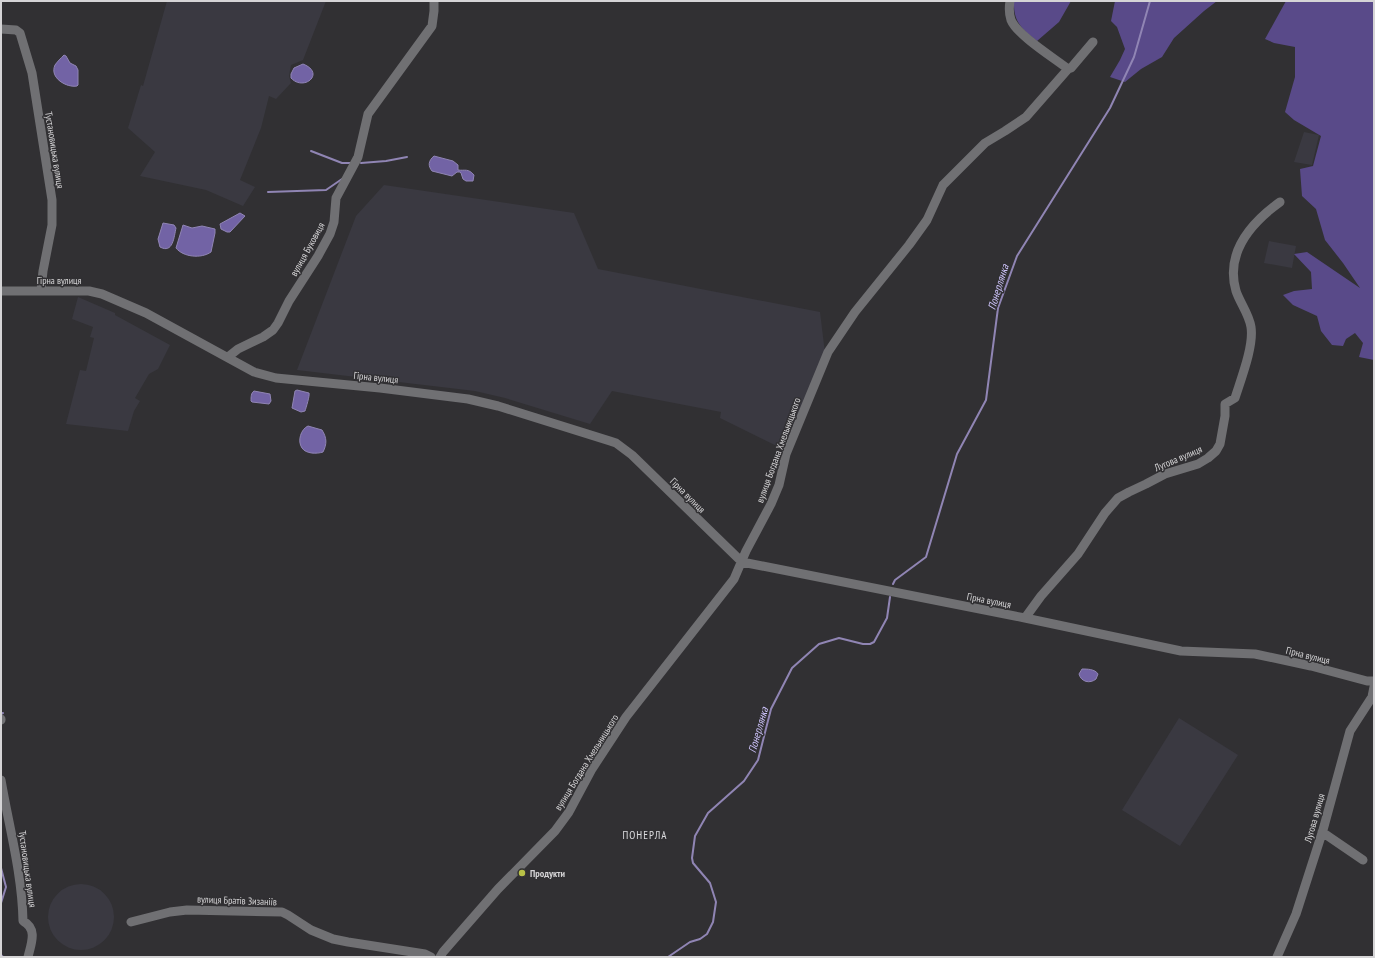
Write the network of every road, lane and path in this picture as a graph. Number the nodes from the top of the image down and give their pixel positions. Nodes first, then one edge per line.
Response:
1 (434, 1) edge
2 (1010, 1) edge
3 (1, 29) edge
4 (1093, 42) dead end
5 (1068, 69) junction
6 (1280, 202) dead end
7 (41, 290) junction
8 (1, 291) edge
9 (228, 357) junction
10 (742, 562) junction
11 (1025, 618) junction
12 (1374, 682) edge
13 (1374, 687) edge
14 (1, 780) edge
15 (1322, 832) junction
16 (1363, 860) dead end
17 (131, 922) dead end
18 (28, 957) edge
19 (430, 957) edge
20 (440, 957) edge
21 (1277, 957) edge

1 - 9 street, вулиця Буковиця
2 - 5 street
3 - 7 street, Тустановицька вулиця
4 - 5 street, вулиця Богдана Хмельницького
5 - 10 street, вулиця Богдана Хмельницького
6 - 11 street, Лугова вулиця
7 - 8 street, Гірна вулиця
7 - 9 street, Гірна вулиця
9 - 10 street, Гірна вулиця
10 - 11 street, Гірна вулиця
10 - 20 street, вулиця Богдана Хмельницького
11 - 12 street, Гірна вулиця
13 - 15 street, Лугова вулиця
14 - 18 street, Тустановицька вулиця
15 - 16 street
15 - 21 street, Лугова вулиця
17 - 19 street, вулиця Братів Зизаніїв

